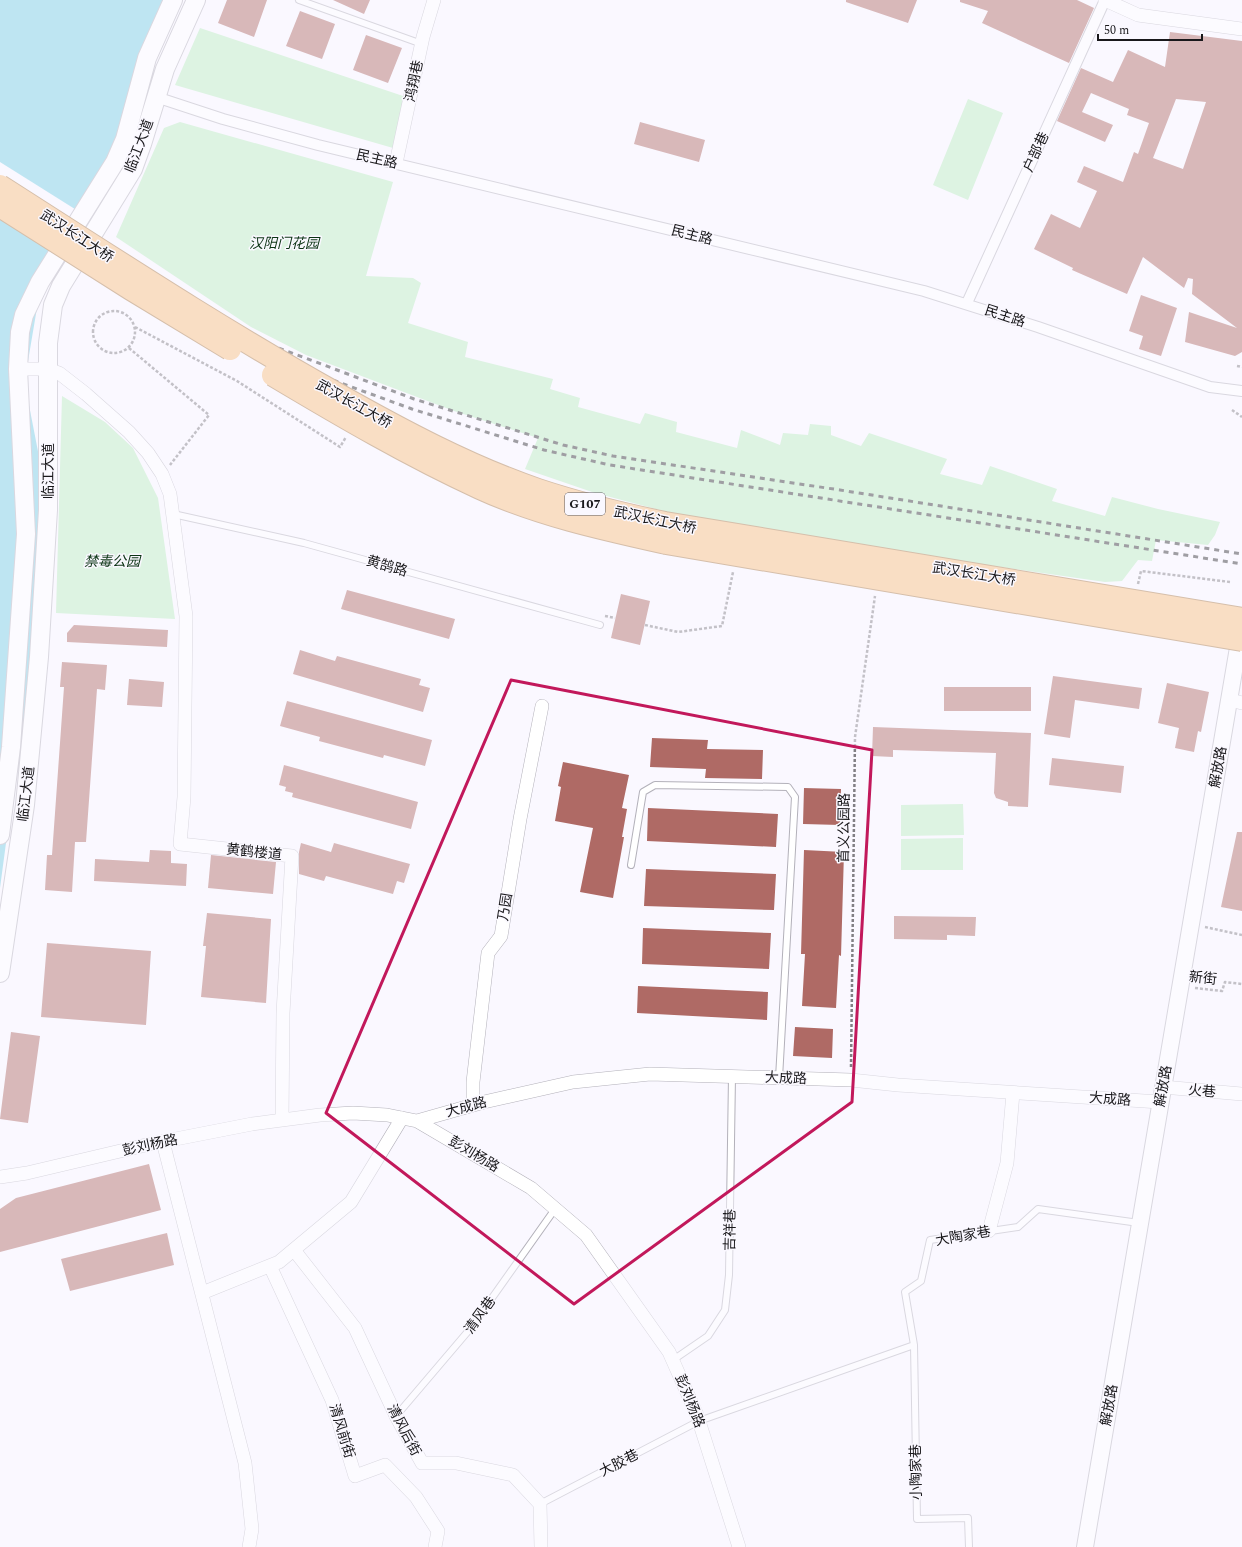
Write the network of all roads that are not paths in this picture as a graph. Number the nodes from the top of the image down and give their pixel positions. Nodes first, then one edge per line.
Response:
1 (173, 0) edge
2 (196, 0) edge
3 (299, 0) edge
4 (434, 0) edge
5 (1105, 0) edge
6 (1242, 29) edge
7 (422, 44) junction
8 (138, 91) junction
9 (156, 97) junction
10 (396, 163) junction
11 (0, 186) edge
12 (0, 206) edge
13 (967, 303) junction
14 (18, 369) junction
15 (48, 369) junction
16 (1242, 391) edge
17 (173, 514) junction
18 (1242, 619) edge
19 (600, 625) dead end
20 (1242, 625) edge
21 (1242, 640) edge
22 (17, 656) junction
23 (39, 657) junction
24 (1236, 702) edge
25 (542, 706) dead end
26 (0, 835) edge
27 (631, 865) dead end
28 (0, 973) edge
29 (732, 1076) junction
30 (779, 1078) junction
31 (1013, 1093) junction
32 (1161, 1094) junction
33 (1242, 1094) edge
34 (473, 1105) junction
35 (402, 1118) junction
36 (282, 1120) junction
37 (417, 1121) junction
38 (163, 1142) junction
39 (0, 1177) edge
40 (556, 1209) junction
41 (1139, 1223) junction
42 (989, 1231) junction
43 (294, 1250) junction
44 (270, 1266) junction
45 (202, 1293) junction
46 (914, 1345) junction
47 (673, 1360) junction
48 (396, 1416) junction
49 (699, 1421) junction
50 (540, 1504) junction
51 (249, 1547) edge
52 (435, 1547) edge
53 (541, 1547) edge
54 (739, 1547) edge
55 (969, 1547) edge
56 (1085, 1547) edge

1 - 8 main road, 临江大道
2 - 9 main road, 临江大道
3 - 7 lane
4 - 7 street, 鸿翔巷
5 - 6 street
5 - 13 street, 户部巷
7 - 10 street, 鸿翔巷
8 - 9 street, 民主路
8 - 14 main road, 临江大道
9 - 10 street, 民主路
9 - 15 main road, 临江大道
10 - 13 street, 民主路
11 - 18 highway, 武汉长江大桥 / G107, bridge
12 - 21 highway, 武汉长江大桥 / G107, bridge
13 - 16 street, 民主路
14 - 15 street
14 - 22 main road, 临江大道
15 - 17 street
15 - 23 main road, 临江大道
17 - 19 lane, 黄鹄路
17 - 36 street, 黄鹤楼道
20 - 24 street, 解放路
22 - 23 main road
22 - 26 main road, 临江大道
23 - 28 main road, 临江大道
24 - 32 street, 解放路
25 - 34 street, 乃园
27 - 30 lane
29 - 30 street, 大成路
29 - 34 street, 大成路
29 - 47 lane, 吉祥巷
30 - 31 street, 大成路
31 - 32 street, 大成路
31 - 42 street
32 - 33 street, 火巷
32 - 41 street, 解放路
34 - 37 street, 大成路
35 - 36 street, 彭刘杨路
35 - 37 street, 彭刘杨路
35 - 43 street
36 - 38 street, 彭刘杨路
37 - 40 street, 彭刘杨路
38 - 39 street, 彭刘杨路
38 - 45 street
40 - 47 street, 彭刘杨路
40 - 48 lane, 清风巷
41 - 42 lane, 大陶家巷
41 - 56 street, 解放路
42 - 46 lane, 大陶家巷
43 - 44 street
43 - 48 street, 清风后街
44 - 45 street
44 - 52 street, 清风前街
45 - 51 street
46 - 49 lane
46 - 55 lane, 小陶家巷
47 - 49 street, 彭刘杨路
48 - 50 street, 清风后街
49 - 50 lane, 大胶巷
49 - 54 street, 彭刘杨路
50 - 53 street

